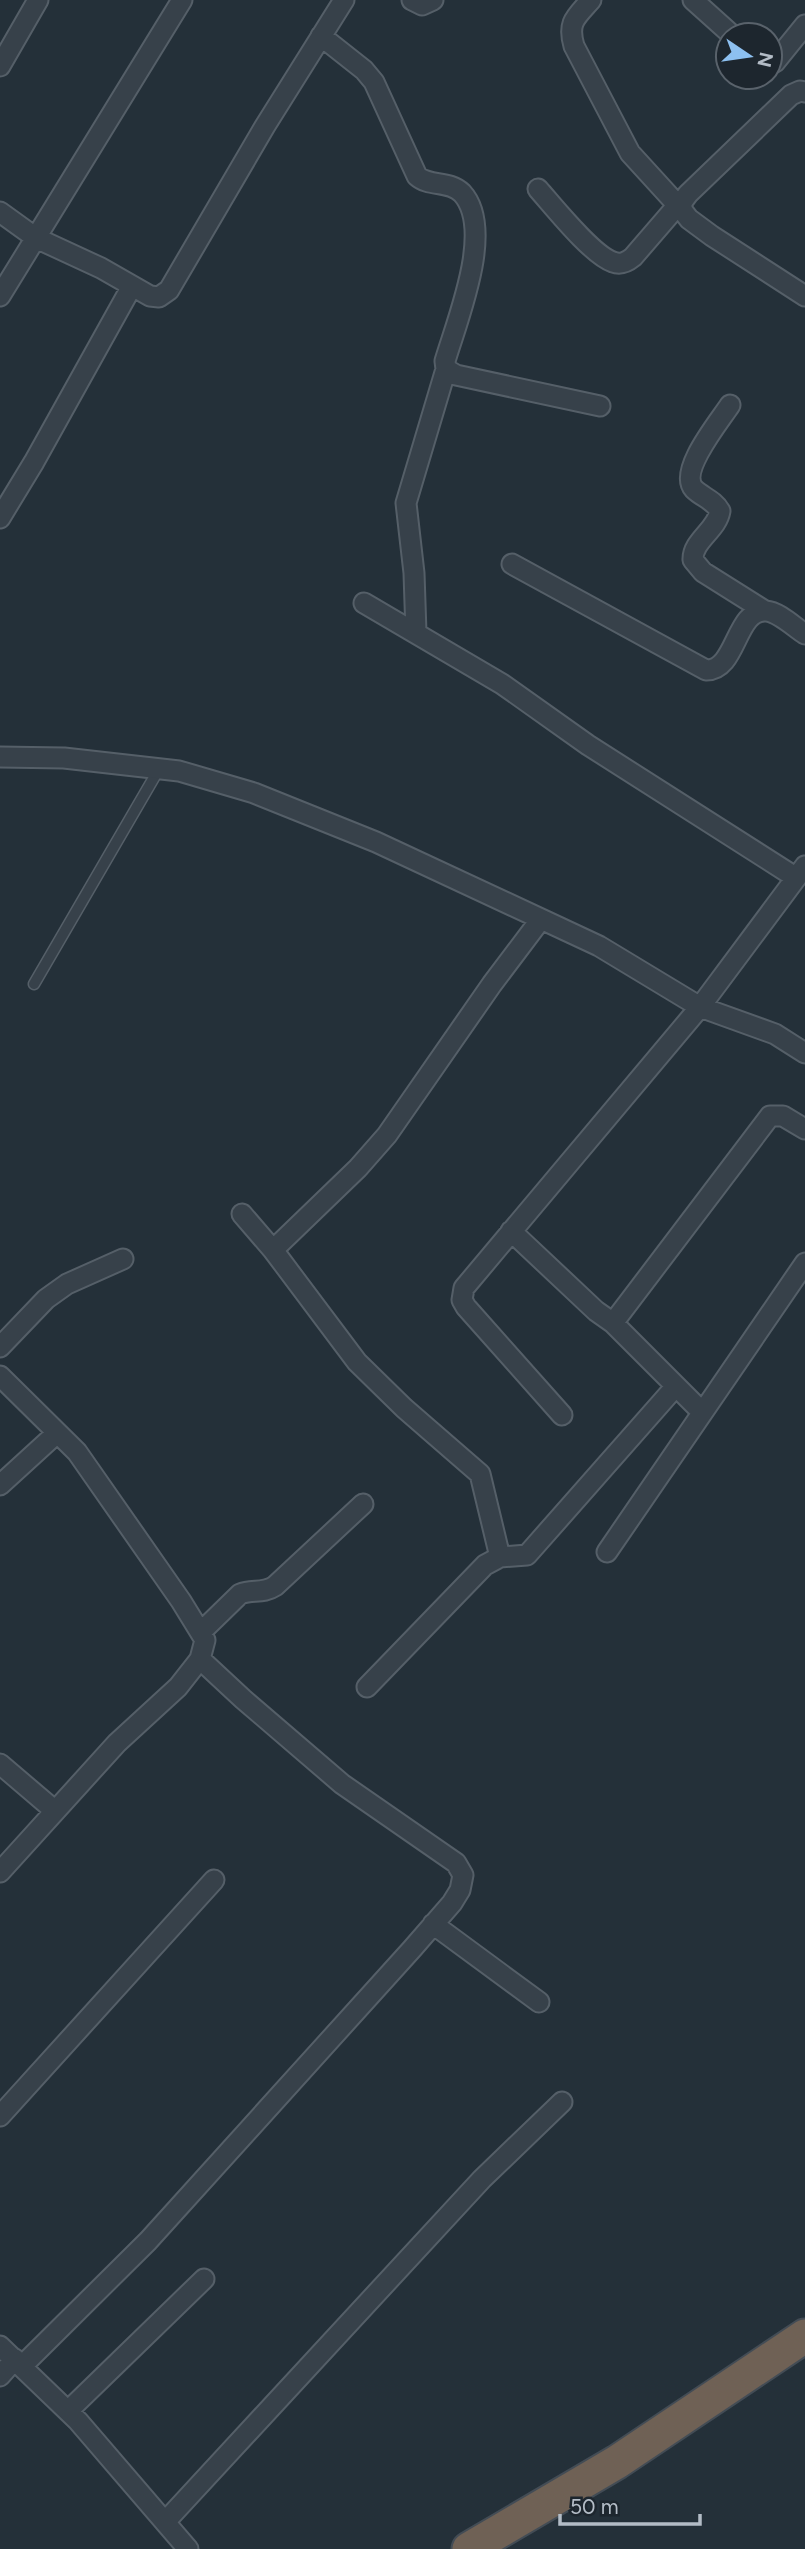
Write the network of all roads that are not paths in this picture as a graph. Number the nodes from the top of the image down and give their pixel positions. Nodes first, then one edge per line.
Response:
1 (38, 0) edge
2 (182, 0) edge
3 (344, 0) edge
4 (412, 0) edge
5 (433, 0) edge
6 (591, 0) edge
7 (694, 0) edge
8 (717, 21) edge
9 (805, 25) edge
10 (321, 36) junction
11 (784, 51) edge
12 (0, 66) edge
13 (805, 92) edge
14 (538, 189) dead end
15 (680, 208) junction
16 (0, 212) edge
17 (36, 238) junction
18 (132, 286) junction
19 (0, 296) edge
20 (805, 296) edge
21 (446, 369) junction
22 (730, 405) dead end
23 (600, 406) dead end
24 (0, 518) edge
25 (512, 564) dead end
26 (364, 603) dead end
27 (765, 611) junction
28 (416, 633) junction
29 (805, 634) edge
30 (0, 757) edge
31 (159, 769) junction
32 (800, 871) edge
33 (541, 919) junction
34 (34, 984) dead end
35 (700, 1007) junction
36 (805, 1053) edge
37 (805, 1129) edge
38 (242, 1214) dead end
39 (511, 1231) junction
40 (273, 1250) junction
41 (123, 1259) dead end
42 (805, 1263) edge
43 (613, 1324) junction
44 (0, 1347) edge
45 (0, 1376) edge
46 (676, 1386) junction
47 (702, 1412) junction
48 (562, 1415) dead end
49 (57, 1433) junction
50 (0, 1485) edge
51 (363, 1504) dead end
52 (607, 1552) dead end
53 (499, 1558) junction
54 (202, 1631) junction
55 (200, 1659) junction
56 (367, 1687) dead end
57 (0, 1764) edge
58 (54, 1810) junction
59 (0, 1871) edge
60 (214, 1880) dead end
61 (433, 1924) junction
62 (539, 2002) dead end
63 (562, 2102) dead end
64 (0, 2116) edge
65 (204, 2279) dead end
66 (805, 2336) edge
67 (0, 2346) edge
68 (19, 2363) junction
69 (0, 2376) edge
70 (68, 2411) junction
71 (165, 2522) junction
72 (188, 2549) edge
73 (469, 2549) edge

1 - 12 street
2 - 17 street
3 - 10 street
4 - 5 street
6 - 15 street
7 - 8 street
9 - 11 street
10 - 18 street
10 - 21 street
13 - 15 street
14 - 15 street
15 - 20 street
16 - 17 street
17 - 18 street
17 - 19 street
18 - 24 street
21 - 23 street
21 - 28 street
22 - 27 street
25 - 27 street
26 - 28 street
27 - 29 street
28 - 32 street
30 - 31 street
31 - 33 street
31 - 34 lane
32 - 35 street
33 - 35 street
33 - 40 street
35 - 36 street
35 - 39 street
37 - 43 street
38 - 40 street
39 - 43 street
39 - 48 street
40 - 53 street
41 - 44 street
42 - 47 street
43 - 46 street
45 - 49 street
46 - 47 street
46 - 53 street
47 - 52 street
49 - 50 street
49 - 54 street
51 - 54 street
53 - 56 street
54 - 55 street
55 - 58 street
55 - 61 street
57 - 58 street
58 - 59 street
60 - 64 street
61 - 62 street
61 - 68 street
63 - 71 street
65 - 70 street
66 - 73 highway
67 - 68 street
68 - 69 street
68 - 70 street
70 - 71 street
71 - 72 street

